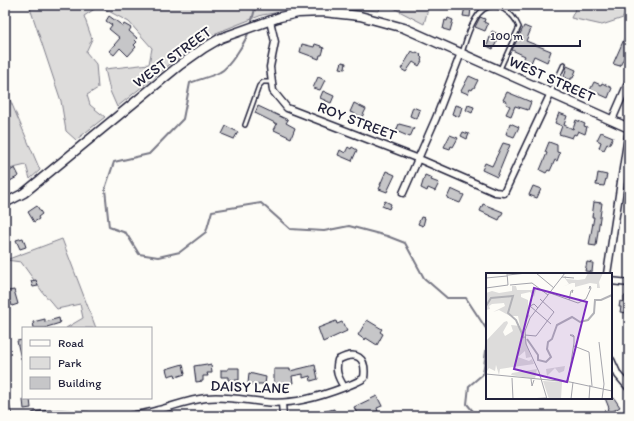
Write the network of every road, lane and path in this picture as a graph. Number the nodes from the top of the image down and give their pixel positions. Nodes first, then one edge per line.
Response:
1 (270, 21) junction
2 (461, 53) junction
3 (564, 64) dead end
4 (499, 70) junction
5 (629, 81) edge
6 (272, 82) junction
7 (551, 93) junction
8 (612, 120) junction
9 (245, 125) dead end
10 (629, 128) edge
11 (419, 159) junction
12 (403, 193) dead end
13 (5, 203) edge
14 (607, 273) edge
15 (612, 281) edge
16 (629, 283) edge
17 (612, 362) edge
18 (344, 387) junction
19 (629, 388) edge
20 (282, 402) junction
21 (5, 406) edge
22 (7, 416) edge
23 (35, 416) edge
24 (88, 416) edge
25 (131, 416) edge
26 (283, 416) edge

1 - 2 main road, WEST STREET
1 - 6 street, ROY STREET
1 - 13 main road, WEST STREET
2 - 4 main road, WEST STREET
2 - 4 lane
2 - 11 street
3 - 7 lane
4 - 7 main road, WEST STREET
5 - 8 street
6 - 9 lane
6 - 11 street, ROY STREET
7 - 8 main road, WEST STREET
7 - 11 street, ROY STREET
8 - 10 main road, WEST STREET
10 - 14 street
11 - 12 street
15 - 16 street
17 - 19 street
18 - 18 street, DAISY LANE
18 - 20 street, DAISY LANE
20 - 25 street, DAISY LANE
20 - 26 street
21 - 22 street
23 - 24 street

